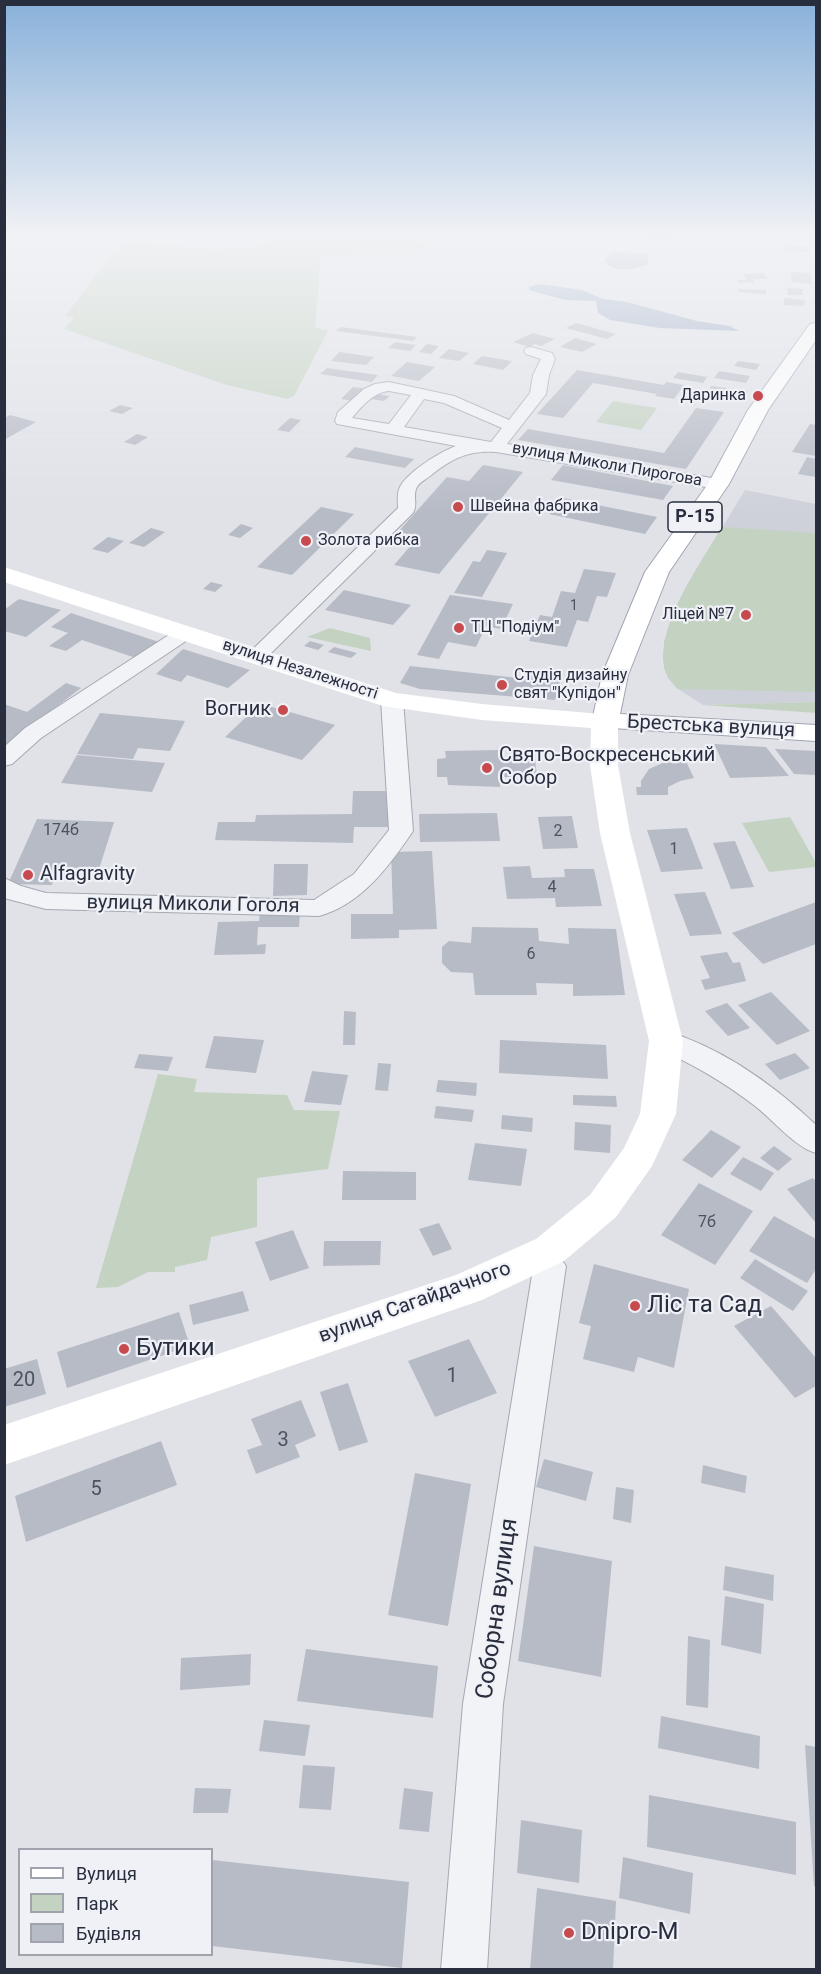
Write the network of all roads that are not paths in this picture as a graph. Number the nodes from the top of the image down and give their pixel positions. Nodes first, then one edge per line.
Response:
1 (815, 329) edge
2 (531, 351) dead end
3 (420, 394) junction
4 (513, 427) junction
5 (393, 430) junction
6 (477, 445) junction
7 (496, 447) junction
8 (718, 484) junction
9 (4, 574) edge
10 (185, 633) junction
11 (257, 656) junction
12 (392, 700) junction
13 (605, 721) junction
14 (816, 733) edge
15 (4, 759) edge
16 (4, 886) edge
17 (666, 1041) junction
18 (816, 1142) edge
19 (541, 1255) junction
20 (4, 1445) edge
21 (465, 1970) edge

1 - 8 main road, Р-15
2 - 4 street, вулиця Миколи Пирогова
3 - 4 street
3 - 5 street
3 - 5 street
4 - 7 street, вулиця Миколи Пирогова
5 - 6 street
6 - 7 street, вулиця Миколи Пирогова
6 - 11 street, вулиця Миколи Пирогова
7 - 8 street, вулиця Миколи Пирогова
8 - 13 main road, Р-15
9 - 10 main road, вулиця Незалежності
10 - 11 main road, вулиця Незалежності
10 - 15 street
11 - 12 main road, вулиця Незалежності
12 - 13 main road, вулиця Незалежності
12 - 16 street, вулиця Миколи Гоголя
13 - 14 main road, Брестська вулиця
13 - 17 main road, вулиця Сагайдачного
17 - 18 street
17 - 19 main road, вулиця Сагайдачного
19 - 20 main road, вулиця Сагайдачного
19 - 21 street, Соборна вулиця

